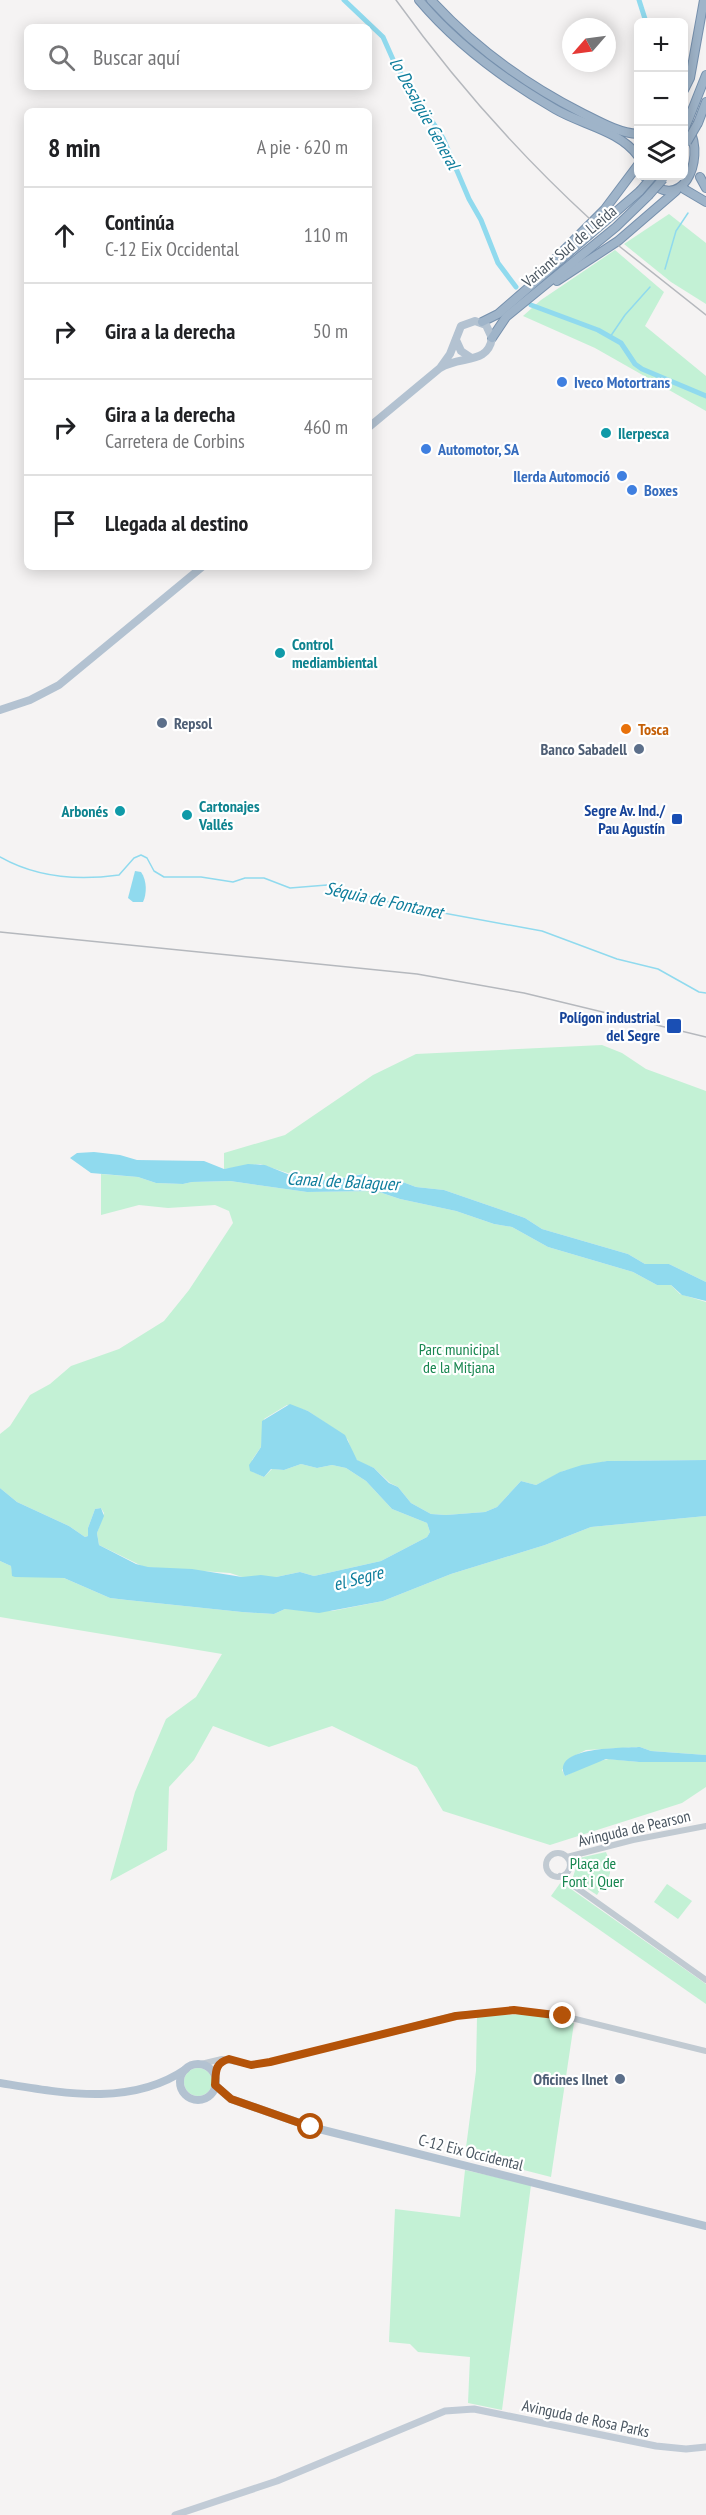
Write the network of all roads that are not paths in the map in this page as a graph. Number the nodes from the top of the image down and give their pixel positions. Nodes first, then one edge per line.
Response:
1 (419, 0) edge
2 (430, 0) edge
3 (704, 0) edge
4 (706, 75) edge
5 (688, 82) edge
6 (706, 102) edge
7 (685, 126) edge
8 (688, 130) edge
9 (634, 133) edge
10 (688, 140) edge
11 (703, 146) dead end
12 (634, 153) edge
13 (634, 171) edge
14 (648, 180) edge
15 (650, 180) edge
16 (661, 180) edge
17 (706, 188) edge
18 (680, 190) junction
19 (706, 202) edge
20 (527, 294) junction
21 (482, 322) junction
22 (492, 338) junction
23 (456, 340) junction
24 (470, 357) junction
25 (440, 368) junction
26 (372, 425) edge
27 (198, 570) edge
28 (0, 710) edge
29 (706, 1826) edge
30 (567, 1857) junction
31 (564, 1877) junction
32 (706, 1980) edge
33 (706, 2050) edge
34 (229, 2059) junction
35 (201, 2064) junction
36 (186, 2068) junction
37 (215, 2076) junction
38 (0, 2083) edge
39 (160, 2084) junction
40 (215, 2085) junction
41 (182, 2090) junction
42 (207, 2098) junction
43 (231, 2099) junction
44 (706, 2226) edge
45 (706, 2447) edge
46 (175, 2515) edge

1 - 12 highway
2 - 9 highway
3 - 5 highway
4 - 7 highway, bridge
6 - 10 highway, bridge
8 - 11 highway
13 - 20 highway
14 - 18 highway
15 - 20 highway, Variant Sud de Lleida, bridge
16 - 20 highway, Variant Sud de Lleida, bridge
17 - 18 highway
18 - 19 highway
18 - 20 highway
20 - 21 highway, Variant Sud de Lleida
20 - 22 highway, Variant Sud de Lleida
21 - 22 main road
21 - 23 main road
22 - 24 main road
23 - 24 main road
23 - 25 main road
24 - 25 main road
25 - 26 main road
27 - 28 main road
29 - 30 street, Avinguda de Pearson
30 - 31 street
30 - 31 street
31 - 32 street
33 - 34 street
34 - 35 street
34 - 37 street
35 - 36 main road
35 - 37 main road
36 - 39 main road
36 - 41 main road
37 - 40 main road
38 - 39 main road
39 - 41 main road
40 - 42 main road
40 - 43 main road
41 - 42 main road
42 - 43 main road
43 - 44 main road, C-12 Eix Occidental
45 - 46 main road, Avinguda de Rosa Parks

